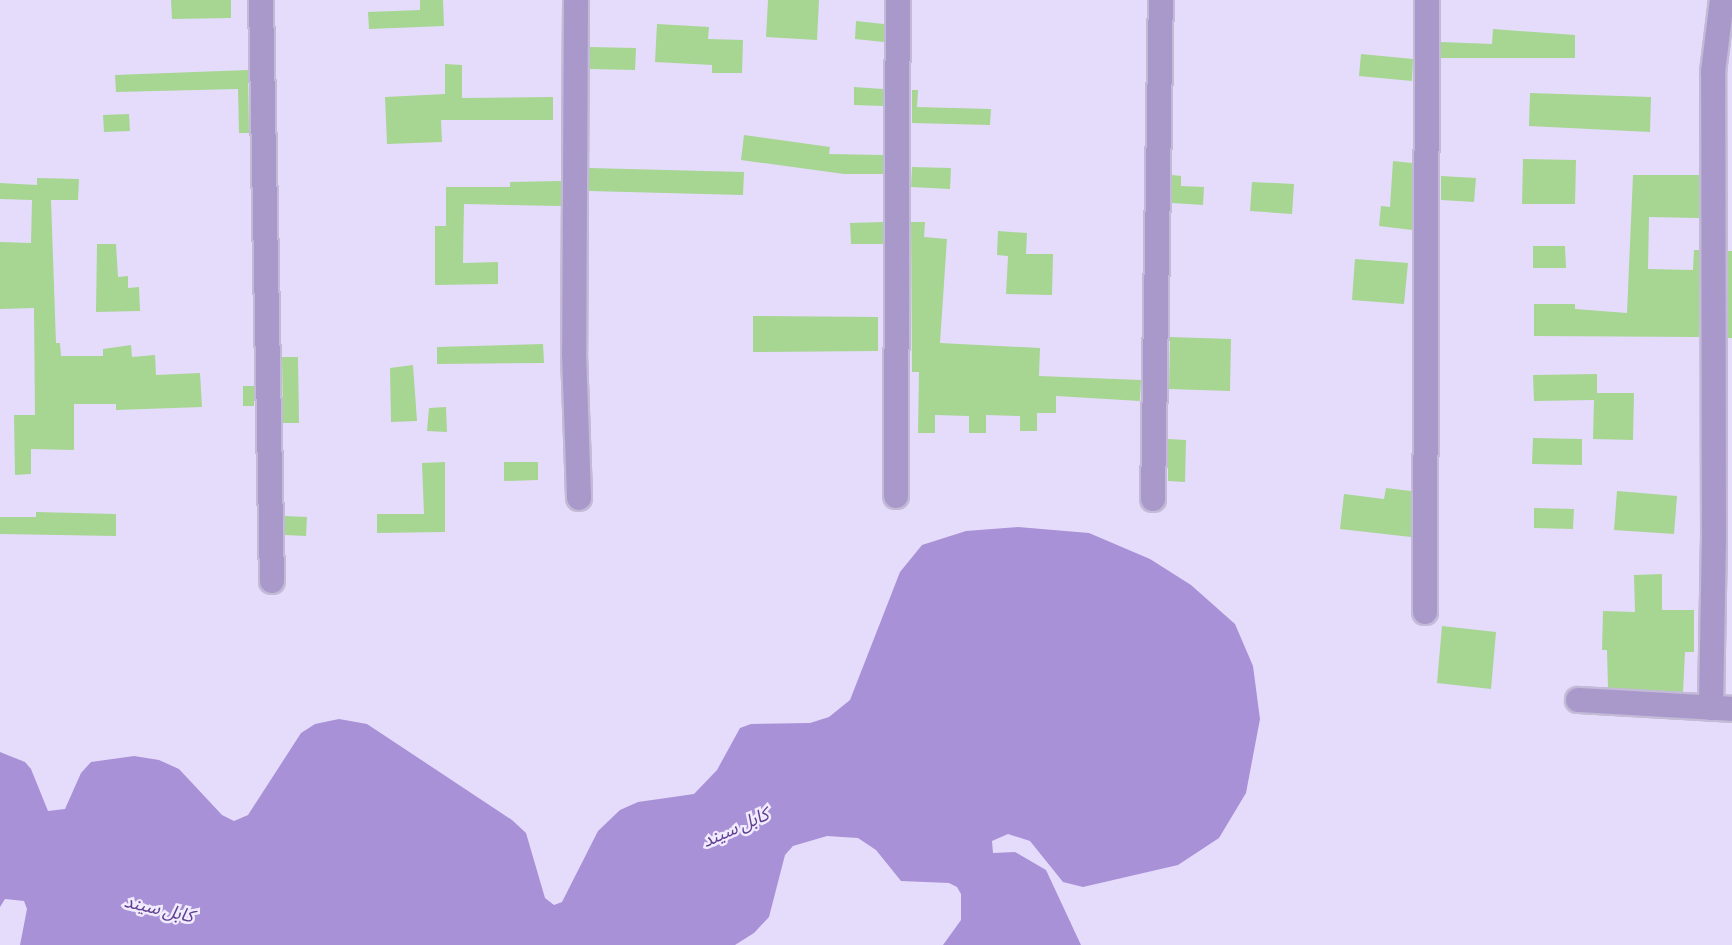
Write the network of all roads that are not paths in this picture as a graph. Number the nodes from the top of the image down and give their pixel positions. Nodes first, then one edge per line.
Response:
1 (261, 0) edge
2 (576, 0) edge
3 (898, 0) edge
4 (1161, 0) edge
5 (1427, 0) edge
6 (1722, 0) edge
7 (896, 496) dead end
8 (579, 498) dead end
9 (1153, 499) dead end
10 (272, 581) dead end
11 (1425, 612) dead end
12 (1578, 700) dead end
13 (1721, 708) edge

1 - 10 street
2 - 8 street
3 - 7 street
4 - 9 street
5 - 11 street
6 - 13 street
12 - 13 street

